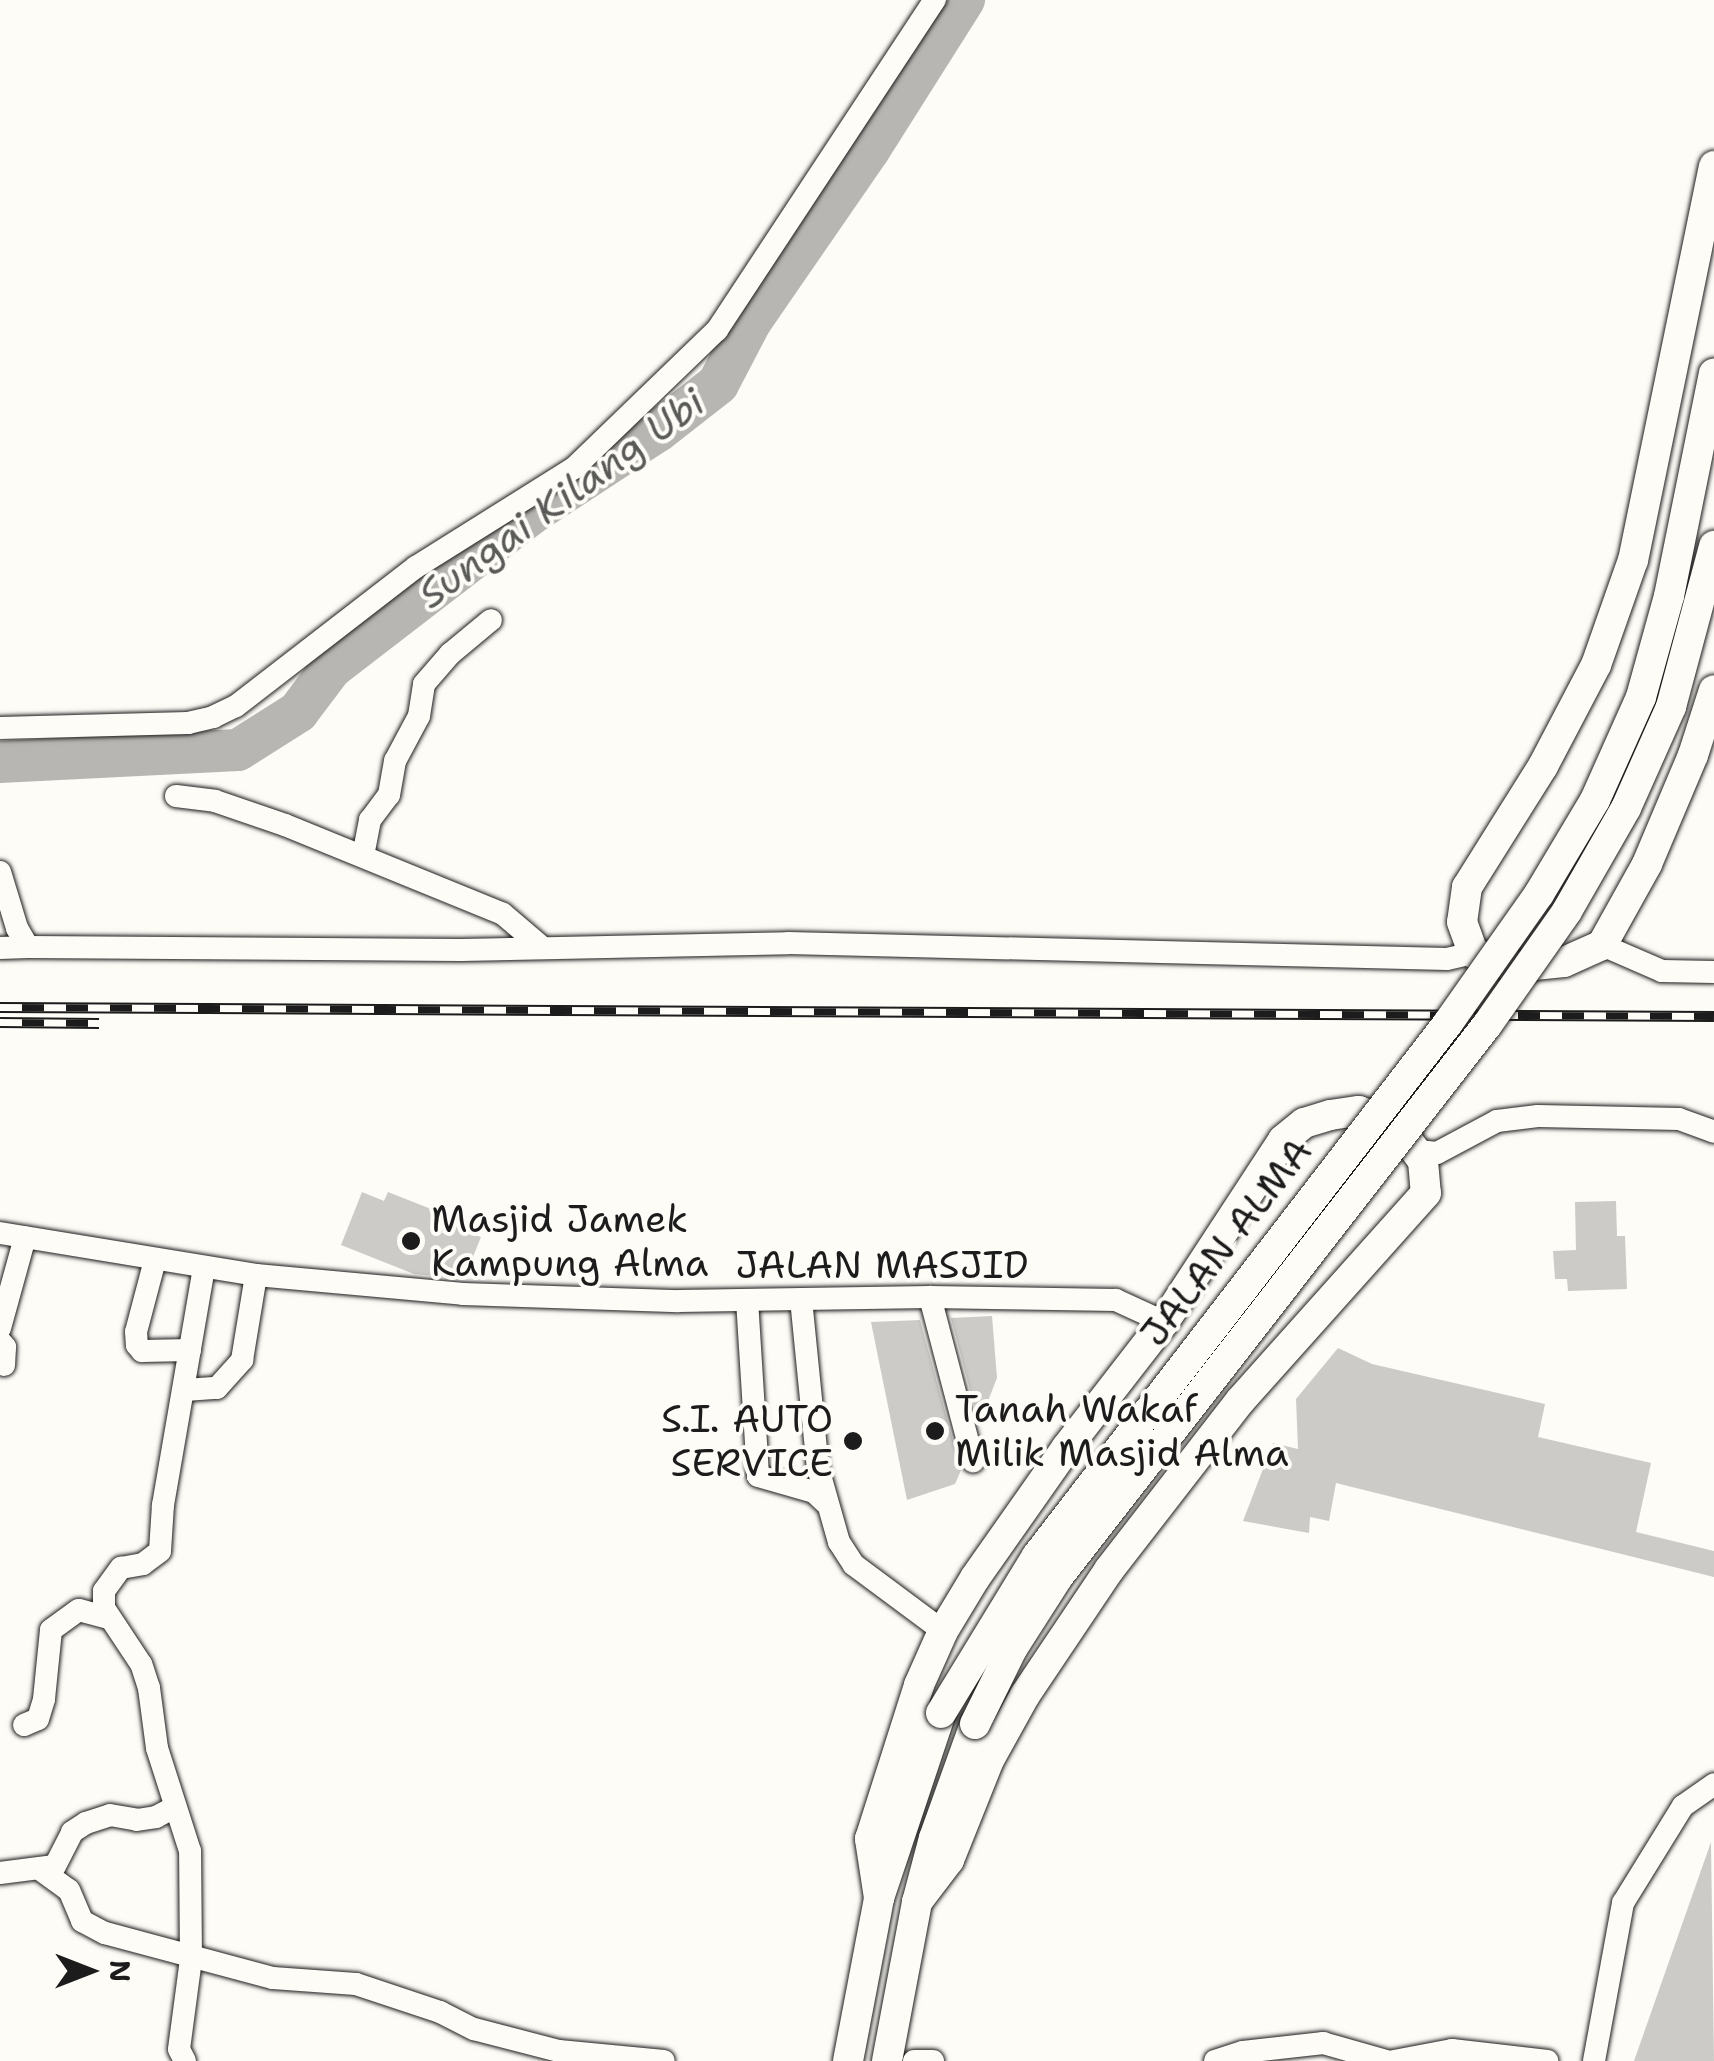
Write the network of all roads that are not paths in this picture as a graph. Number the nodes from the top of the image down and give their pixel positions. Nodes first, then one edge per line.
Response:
1 (934, 0) edge
2 (1714, 166) edge
3 (1714, 373) edge
4 (1714, 546) edge
5 (491, 620) dead end
6 (1714, 690) edge
7 (0, 728) edge
8 (176, 796) dead end
9 (363, 856) junction
10 (0, 872) edge
11 (1602, 945) junction
12 (28, 947) junction
13 (0, 948) edge
14 (543, 948) junction
15 (1472, 953) junction
16 (1714, 972) edge
17 (1714, 1132) edge
18 (1418, 1151) junction
19 (0, 1233) edge
20 (25, 1237) junction
21 (154, 1260) junction
22 (204, 1268) junction
23 (256, 1276) junction
24 (930, 1297) junction
25 (801, 1299) junction
26 (747, 1300) junction
27 (1164, 1322) junction
28 (0, 1328) edge
29 (190, 1350) junction
30 (185, 1390) junction
31 (974, 1461) dead end
32 (826, 1503) junction
33 (109, 1618) junction
34 (944, 1631) junction
35 (24, 1726) dead end
36 (1714, 1784) edge
37 (175, 1807) junction
38 (41, 1870) junction
39 (0, 1873) edge
40 (878, 1898) junction
41 (917, 1902) junction
42 (190, 1958) junction
43 (185, 2061) edge
44 (664, 2061) edge
45 (848, 2061) edge
46 (887, 2061) edge
47 (914, 2061) edge
48 (933, 2061) edge
49 (1215, 2061) edge
50 (1386, 2061) edge
51 (1394, 2061) edge
52 (1547, 2061) edge
53 (1594, 2061) edge

1 - 7 street
2 - 15 main road
3 - 40 main road, JALAN ALMA, bridge
4 - 41 main road, JALAN ALMA, bridge
5 - 9 street
6 - 11 main road
8 - 9 street
9 - 14 street
10 - 12 street
11 - 15 main road
11 - 16 street
12 - 13 street
12 - 14 street
14 - 15 street
17 - 18 street
18 - 27 main road
18 - 41 main road
19 - 20 street, JALAN MASJID
20 - 21 street, JALAN MASJID
20 - 28 street
21 - 22 street, JALAN MASJID
21 - 29 street
22 - 23 street, JALAN MASJID
22 - 29 street
23 - 26 street, JALAN MASJID
23 - 30 street
24 - 25 street, JALAN MASJID
24 - 27 street, JALAN MASJID
24 - 31 street
25 - 26 street, JALAN MASJID
25 - 32 street
26 - 32 street
27 - 34 main road
29 - 30 street
30 - 33 street
32 - 34 street
33 - 35 street
33 - 37 street
34 - 40 main road
36 - 53 street
37 - 38 street
37 - 42 street
38 - 39 street
38 - 42 street
40 - 45 main road, JALAN ALMA
41 - 46 main road, JALAN ALMA
42 - 43 street
42 - 44 street
47 - 48 street
49 - 50 street
51 - 52 street

